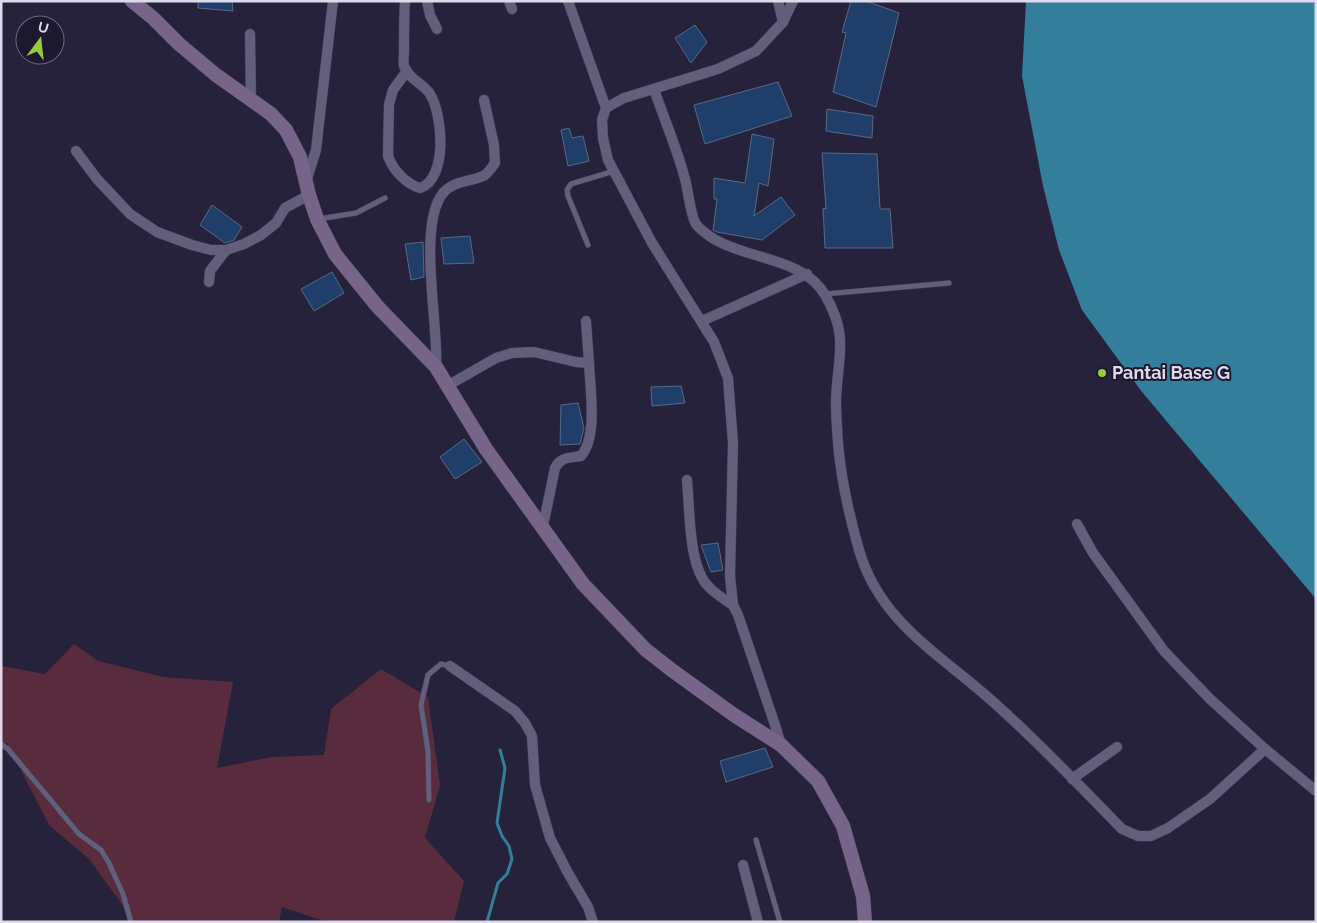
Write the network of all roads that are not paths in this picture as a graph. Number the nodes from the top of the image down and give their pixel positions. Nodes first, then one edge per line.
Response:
1 (132, 1) edge
2 (333, 1) edge
3 (405, 1) edge
4 (427, 1) edge
5 (568, 1) edge
6 (778, 1) edge
7 (793, 1) edge
8 (783, 22) junction
9 (436, 29) dead end
10 (250, 34) dead end
11 (408, 71) junction
12 (654, 89) junction
13 (484, 100) dead end
14 (251, 101) junction
15 (606, 108) junction
16 (76, 151) dead end
17 (614, 171) junction
18 (307, 189) junction
19 (385, 198) dead end
20 (317, 219) junction
21 (588, 245) dead end
22 (226, 250) junction
23 (807, 274) junction
24 (209, 282) dead end
25 (949, 283) dead end
26 (824, 294) junction
27 (586, 321) dead end
28 (702, 321) junction
29 (589, 363) junction
30 (436, 367) junction
31 (447, 386) junction
32 (687, 480) dead end
33 (1077, 524) dead end
34 (543, 526) junction
35 (733, 605) junction
36 (450, 666) joint
37 (1, 744) edge
38 (781, 745) junction
39 (1117, 747) dead end
40 (1265, 749) junction
41 (1072, 779) junction
42 (1316, 792) edge
43 (429, 800) dead end
44 (756, 840) dead end
45 (743, 865) dead end
46 (132, 922) edge
47 (593, 922) edge
48 (758, 922) edge
49 (780, 922) edge
50 (865, 922) edge

1 - 14 street
2 - 18 street
3 - 11 street
4 - 9 street
5 - 15 street
6 - 8 street
7 - 8 street
8 - 12 street
10 - 14 street
11 - 11 street
12 - 15 street
12 - 23 street
13 - 30 street
14 - 18 street
15 - 17 street
16 - 22 street
17 - 21 lane
17 - 28 street
18 - 20 street
18 - 22 street
19 - 20 lane
20 - 30 street
22 - 24 street
23 - 26 street
23 - 28 street
25 - 26 lane
26 - 41 street
27 - 29 street
28 - 35 street
29 - 31 street
29 - 34 street
30 - 31 street
31 - 34 street
32 - 35 street
33 - 40 street
34 - 38 street
35 - 38 street
36 - 43 lane
36 - 47 street
37 - 46 lane
38 - 50 street
39 - 41 street
40 - 41 street
40 - 42 street
44 - 49 lane
45 - 48 street

